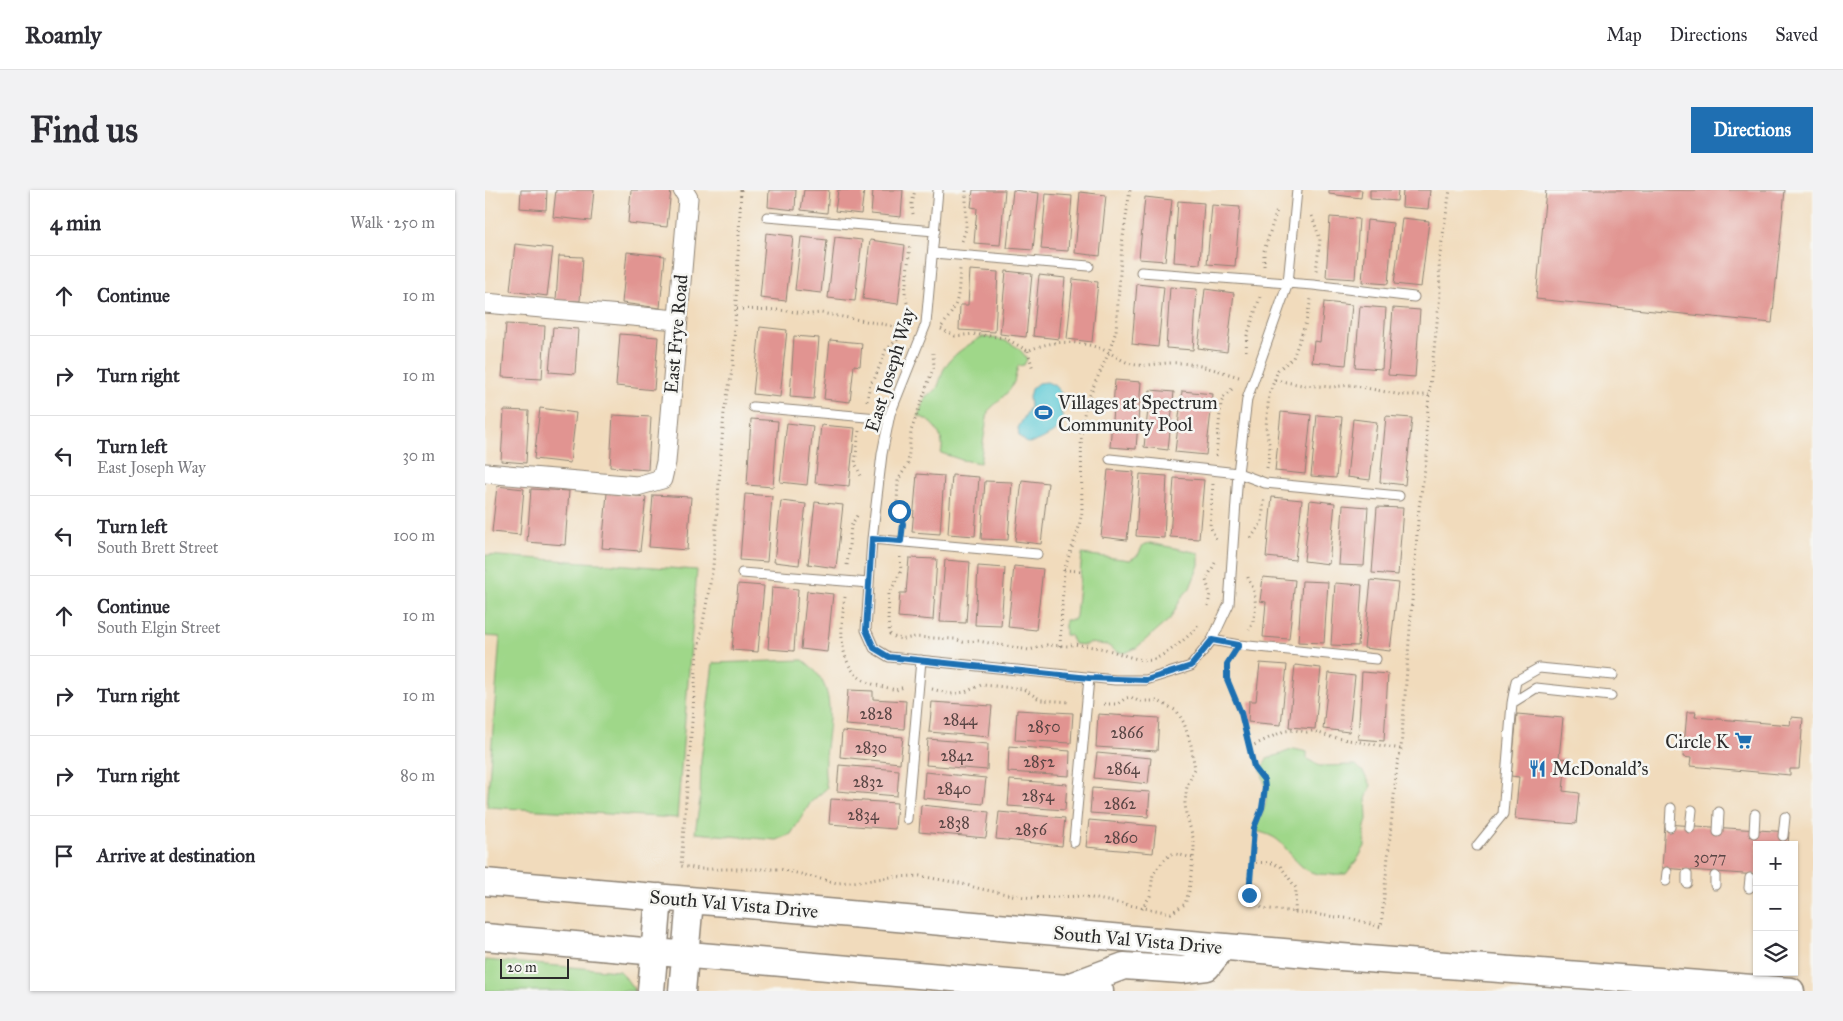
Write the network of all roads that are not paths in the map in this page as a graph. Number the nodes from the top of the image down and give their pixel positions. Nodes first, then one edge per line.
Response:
1 (683, 190) edge
2 (938, 190) edge
3 (1297, 190) edge
4 (767, 217) dead end
5 (935, 231) junction
6 (933, 253) junction
7 (1089, 266) dead end
8 (1141, 272) dead end
9 (1288, 283) junction
10 (1414, 298) dead end
11 (485, 302) edge
12 (677, 320) junction
13 (753, 407) dead end
14 (889, 419) junction
15 (1110, 459) dead end
16 (1238, 473) junction
17 (485, 474) edge
18 (1399, 496) dead end
19 (872, 539) junction
20 (1037, 554) dead end
21 (742, 573) dead end
22 (869, 583) junction
23 (1212, 640) junction
24 (1376, 659) dead end
25 (921, 660) junction
26 (1613, 675) dead end
27 (1089, 678) junction
28 (1611, 696) dead end
29 (1512, 703) junction
30 (1671, 808) dead end
31 (1692, 810) dead end
32 (1719, 812) dead end
33 (1755, 814) dead end
34 (1785, 817) dead end
35 (907, 819) dead end
36 (1670, 826) dead end
37 (1691, 828) dead end
38 (1718, 832) dead end
39 (1754, 833) dead end
40 (1783, 836) dead end
41 (1074, 842) dead end
42 (1477, 846) dead end
43 (1750, 878) dead end
44 (485, 882) edge
45 (1749, 888) dead end
46 (659, 897) junction
47 (690, 900) junction
48 (485, 937) edge
49 (1219, 947) junction
50 (654, 951) junction
51 (685, 954) junction
52 (1489, 980) edge
53 (1064, 988) junction
54 (651, 991) edge
55 (682, 991) edge
56 (1100, 991) edge
57 (1791, 991) edge

1 - 12 street, East Frye Road
2 - 5 lane, East Joseph Way
3 - 9 lane
4 - 5 lane
5 - 6 lane, East Joseph Way
6 - 7 lane
6 - 14 lane, East Joseph Way
8 - 9 lane
9 - 10 lane
9 - 16 lane
11 - 12 street
12 - 17 street, East Frye Road
13 - 14 lane
14 - 19 lane, East Joseph Way
15 - 16 lane
16 - 18 lane
16 - 23 lane
19 - 20 lane
19 - 22 lane, East Joseph Way
21 - 22 lane
22 - 25 lane, East Joseph Way
23 - 24 lane
23 - 27 lane
25 - 27 lane
25 - 35 lane
26 - 29 lane
27 - 41 lane
28 - 29 lane
29 - 42 lane
30 - 36 lane
31 - 37 lane
32 - 38 lane
33 - 39 lane
34 - 40 lane
43 - 45 lane
44 - 46 main road, South Val Vista Drive
46 - 47 main road, South Val Vista Drive
46 - 50 main road
47 - 49 main road, South Val Vista Drive
47 - 51 main road
48 - 50 main road
49 - 52 main road, South Val Vista Drive
49 - 53 main road
50 - 51 main road
50 - 54 main road
51 - 53 main road
51 - 55 main road
52 - 57 main road, South Val Vista Drive
53 - 56 main road

